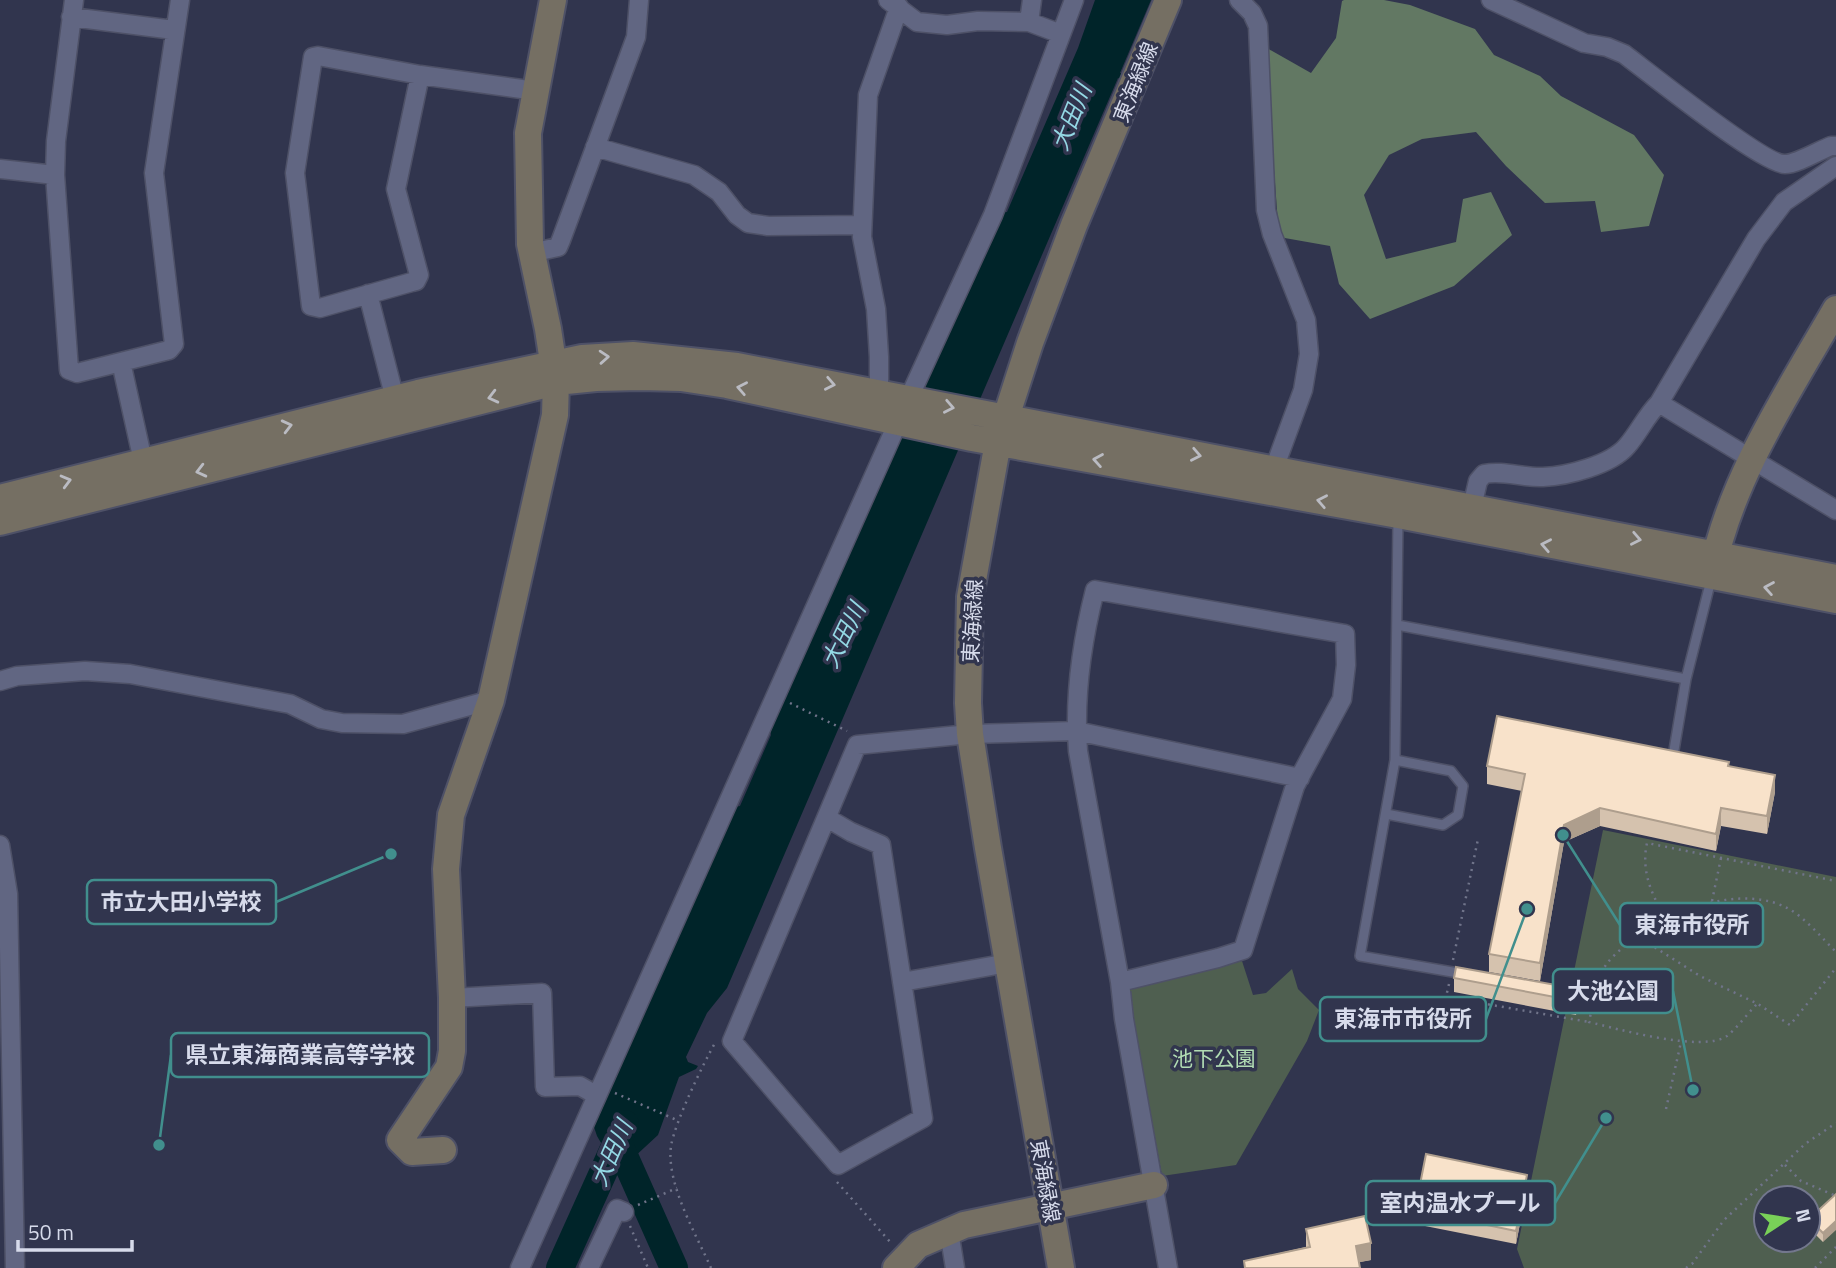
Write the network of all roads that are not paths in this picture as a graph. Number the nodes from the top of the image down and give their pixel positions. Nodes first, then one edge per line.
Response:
1 (180, 0) edge
2 (554, 0) edge
3 (639, 0) edge
4 (1032, 0) edge
5 (1074, 0) edge
6 (1168, 0) edge
7 (1239, 0) edge
8 (1490, 0) edge
9 (894, 4) edge
10 (73, 8) edge
11 (1029, 22) junction
12 (174, 30) junction
13 (1061, 34) junction
14 (421, 75) junction
15 (536, 91) junction
16 (1836, 146) edge
17 (595, 147) junction
18 (1836, 166) edge
19 (0, 169) edge
20 (55, 175) junction
21 (863, 225) junction
22 (531, 253) junction
23 (368, 294) junction
24 (1836, 309) edge
25 (121, 362) junction
26 (554, 373) junction
27 (879, 394) junction
28 (395, 399) junction
29 (1659, 402) junction
30 (906, 411) junction
31 (990, 428) junction
32 (144, 461) junction
33 (1752, 461) junction
34 (1274, 469) junction
35 (0, 498) edge
36 (1398, 504) junction
37 (1472, 507) junction
38 (1836, 510) edge
39 (0, 522) edge
40 (1714, 566) junction
41 (1836, 578) edge
42 (1836, 600) edge
43 (1398, 625) junction
44 (1686, 679) junction
45 (0, 681) edge
46 (491, 699) junction
47 (1076, 731) junction
48 (970, 734) junction
49 (1673, 756) edge
50 (1395, 760) junction
51 (1300, 778) junction
52 (1386, 814) junction
53 (827, 818) junction
54 (0, 845) edge
55 (4, 895) edge
56 (1008, 963) junction
57 (1478, 977) edge
58 (902, 982) junction
59 (1120, 982) junction
60 (1559, 992) edge
61 (1590, 997) road end
62 (452, 998) junction
63 (601, 1092) junction
64 (443, 1150) dead end
65 (1154, 1185) junction
66 (1051, 1208) junction
67 (625, 1211) road end
68 (949, 1231) junction
69 (15, 1268) edge
70 (520, 1268) edge
71 (589, 1268) edge
72 (896, 1268) edge
73 (955, 1268) edge
74 (1061, 1268) edge
75 (1168, 1268) edge

1 - 12 street
2 - 15 street
3 - 17 street
4 - 11 street
5 - 13 street
6 - 31 street, 東海緑線
7 - 34 street
8 - 16 street
9 - 11 street
9 - 21 street
10 - 12 street
10 - 20 street
11 - 13 street
12 - 25 street
13 - 30 street
14 - 15 street
14 - 23 street
14 - 23 street
15 - 22 street
17 - 21 street
17 - 22 street
18 - 29 street
19 - 20 street
20 - 25 street
21 - 27 street
22 - 26 street
23 - 28 street
24 - 33 street
25 - 32 street
26 -> 27 street
26 - 28 street
30 -> 26 street
26 -> 39 street
26 - 46 street
27 - 30 street
32 -> 28 street
29 - 33 street
29 - 37 street
30 - 31 street
30 - 63 street
31 -> 34 street
36 -> 31 street
31 - 48 street, 東海緑線
35 -> 32 street
33 - 38 street
33 - 40 street
34 - 36 street
36 - 37 street
40 -> 36 street
36 - 43 lane
37 -> 40 street
40 - 41 street
42 -> 40 street
40 - 44 lane
43 - 44 lane
43 - 50 lane
44 - 49 lane
45 - 46 street
46 - 62 street
47 - 48 street
47 - 51 street
47 - 51 street
47 - 59 street
48 - 53 street
48 - 56 street, 東海緑線
50 - 52 lane
50 - 52 lane
51 - 59 street
52 - 57 lane
53 - 58 street
53 - 58 street
54 - 55 street
55 - 69 street
56 - 58 street
56 - 66 street, 東海緑線
59 - 65 street
60 - 61 lane
62 - 63 street
62 - 64 street
63 - 70 street
65 - 66 street
65 - 75 street
66 - 68 street
66 - 74 street, 東海緑線
67 - 71 street
68 - 72 street
68 - 73 street

